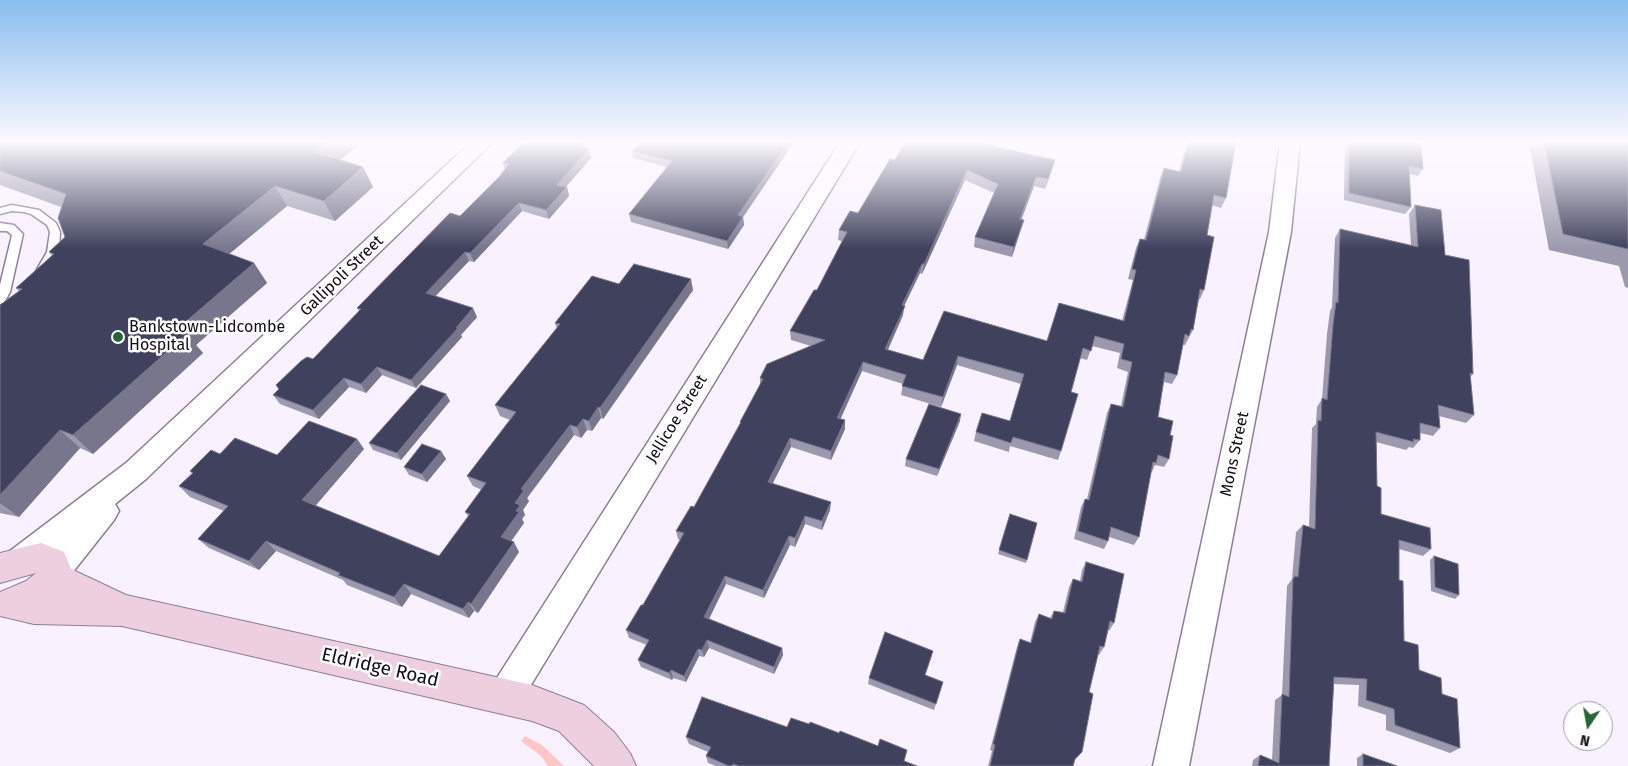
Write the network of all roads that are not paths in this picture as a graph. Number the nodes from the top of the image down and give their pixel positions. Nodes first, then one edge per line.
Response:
1 (445, 178) edge
2 (828, 178) edge
3 (1286, 178) edge
4 (0, 211) edge
5 (0, 228) edge
6 (33, 281) edge
7 (16, 298) edge
8 (0, 300) edge
9 (0, 312) edge
10 (136, 471) junction
11 (9, 564) edge
12 (53, 574) junction
13 (2, 606) edge
14 (122, 610) junction
15 (505, 696) junction
16 (617, 766) edge
17 (1171, 766) edge

1 - 10 street, Gallipoli Street
2 - 15 street, Jellicoe Street
3 - 17 street, Mons Street
4 - 6 lane
5 - 8 lane
7 - 9 lane
10 - 11 street, Gallipoli Street
10 - 12 street, Gallipoli Street
11 - 12 street, Eldridge Road
12 - 13 street
12 - 14 street, Eldridge Road
13 - 14 street, Eldridge Road
14 - 15 street, Eldridge Road
15 - 16 street, Eldridge Road

